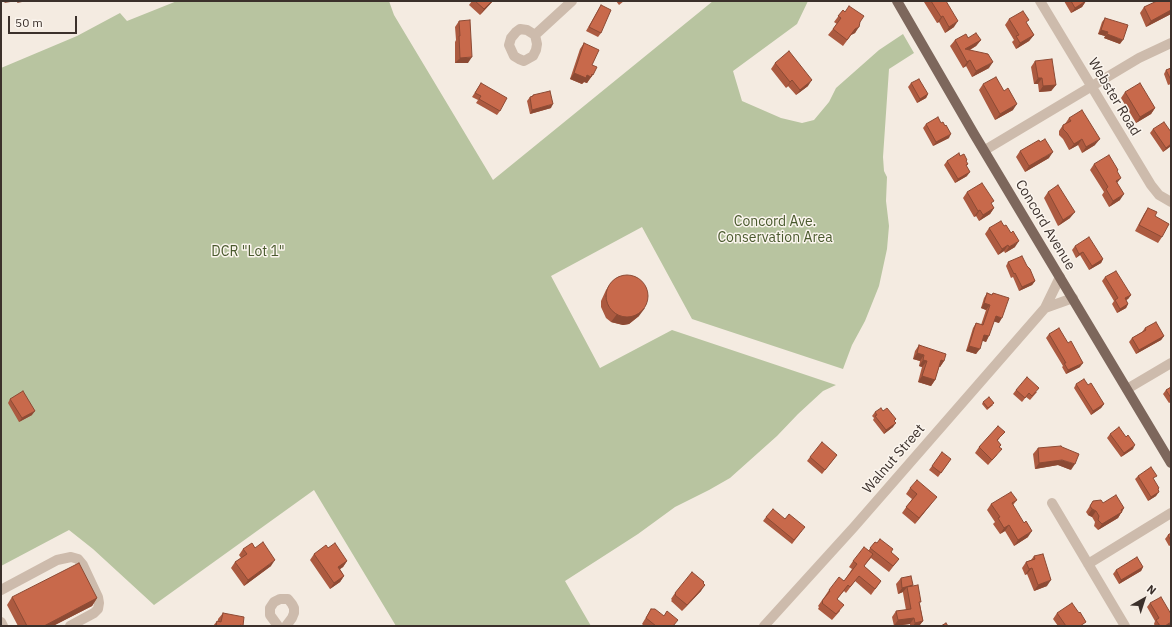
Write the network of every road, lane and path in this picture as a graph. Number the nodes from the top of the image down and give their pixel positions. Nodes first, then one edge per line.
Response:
1 (572, 1) edge
2 (897, 1) edge
3 (1040, 1) edge
4 (535, 35) dead end
5 (1171, 43) edge
6 (1091, 87) junction
7 (985, 150) junction
8 (1171, 202) edge
9 (1060, 277) junction
10 (1073, 298) junction
11 (1045, 308) junction
12 (1171, 363) edge
13 (1127, 389) junction
14 (1171, 463) edge
15 (1052, 503) dead end
16 (1171, 513) edge
17 (1088, 564) junction
18 (1, 590) edge
19 (1, 622) edge
20 (3, 626) edge
21 (70, 626) edge
22 (278, 626) edge
23 (286, 626) edge
24 (764, 626) edge
25 (1125, 626) edge

1 - 4 street
2 - 7 main road, Concord Avenue
3 - 6 street, Webster Road
5 - 6 street
6 - 7 street
6 - 8 street, Webster Road
7 - 9 main road, Concord Avenue
9 - 10 main road, Concord Avenue
9 - 11 street, Walnut Street
10 - 11 street, Walnut Street
10 - 13 main road, Concord Avenue
11 - 24 street, Walnut Street
12 - 13 street
13 - 14 main road, Concord Avenue
15 - 17 street
16 - 17 street
17 - 25 street
18 - 21 street
19 - 20 street
22 - 23 street

